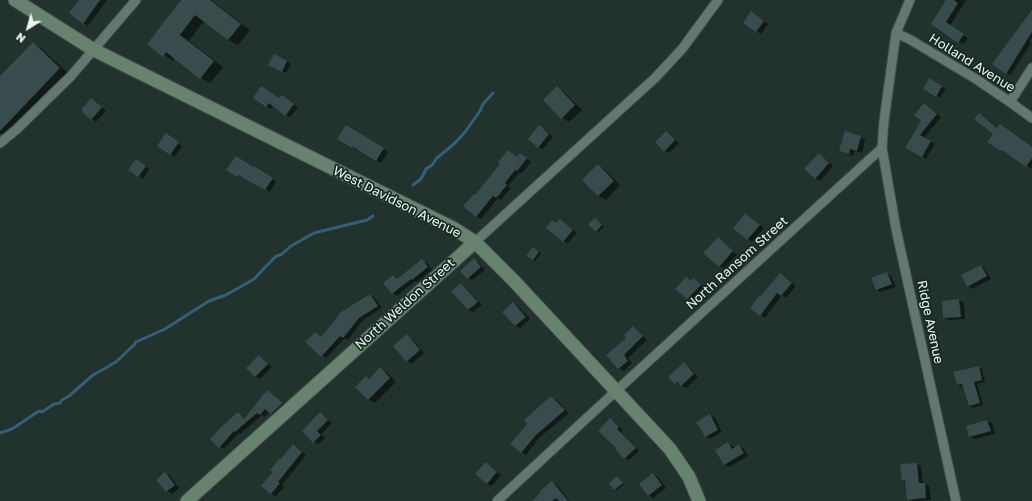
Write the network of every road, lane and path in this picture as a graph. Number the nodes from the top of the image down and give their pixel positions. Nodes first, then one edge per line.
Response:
1 (15, 0) edge
2 (136, 0) edge
3 (718, 0) edge
4 (910, 0) edge
5 (896, 33) junction
6 (94, 50) junction
7 (1032, 68) edge
8 (1010, 102) junction
9 (1032, 118) edge
10 (0, 143) edge
11 (882, 148) junction
12 (475, 242) junction
13 (616, 390) junction
14 (187, 501) edge
15 (497, 501) edge
16 (699, 501) edge
17 (956, 501) edge

1 - 6 street, West Davidson Avenue
2 - 6 street
3 - 12 street, North Weldon Street
4 - 5 street
5 - 8 street, Holland Avenue
5 - 11 street
6 - 10 street
6 - 12 street, West Davidson Avenue
7 - 8 street
8 - 9 street, Holland Avenue
11 - 13 street, North Ransom Street
11 - 17 street, Ridge Avenue
12 - 13 street, West Davidson Avenue
12 - 14 street, North Weldon Street
13 - 15 street, North Ransom Street
13 - 16 street, West Davidson Avenue

